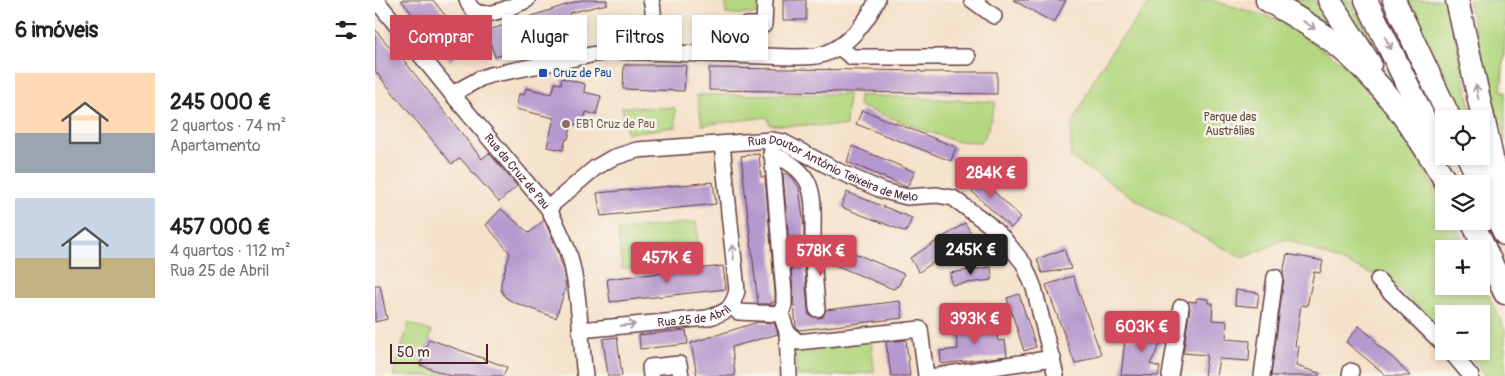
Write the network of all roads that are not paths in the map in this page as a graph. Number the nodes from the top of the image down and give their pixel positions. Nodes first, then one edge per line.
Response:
1 (376, 0) edge
2 (467, 0) edge
3 (527, 0) edge
4 (651, 0) edge
5 (765, 0) edge
6 (877, 0) edge
7 (972, 0) edge
8 (1267, 0) edge
9 (1329, 0) edge
10 (1366, 0) edge
11 (1394, 0) edge
12 (1457, 0) edge
13 (654, 15) edge
14 (765, 15) edge
15 (994, 16) dead end
16 (839, 47) junction
17 (682, 53) edge
18 (597, 54) edge
19 (967, 58) dead end
20 (452, 94) junction
21 (1446, 110) edge
22 (1402, 112) junction
23 (722, 144) junction
24 (771, 147) junction
25 (1441, 175) edge
26 (1451, 175) edge
27 (1490, 203) edge
28 (1505, 207) edge
29 (548, 208) junction
30 (1505, 234) edge
31 (1490, 262) edge
32 (1275, 277) dead end
33 (1378, 280) dead end
34 (1505, 293) edge
35 (732, 306) junction
36 (1181, 307) dead end
37 (817, 309) dead end
38 (781, 314) junction
39 (579, 330) junction
40 (787, 332) junction
41 (1435, 336) edge
42 (1053, 358) junction
43 (1458, 360) edge
44 (585, 376) edge
45 (651, 376) edge
46 (681, 376) edge
47 (789, 376) edge
48 (926, 376) edge
49 (936, 376) edge
50 (1056, 376) edge
51 (1170, 376) edge
52 (1262, 376) edge
53 (1471, 376) edge

1 - 20 street, Rua da Cruz de Pau
2 - 3 street
4 - 13 street
5 - 14 street
6 - 16 street
7 - 15 street
8 -> 22 highway
9 - 22 highway
10 -> 26 highway
11 - 21 highway
28 -> 12 highway
16 - 17 street
16 - 19 street
18 - 20 street
20 - 29 street, Rua da Cruz de Pau
22 - 25 highway
23 - 24 street, Rua Doutor António Teixeira de Melo
23 - 29 street, Rua Doutor António Teixeira de Melo
35 -> 23 street, Rua 25 de Abril
24 - 37 street
24 - 38 street
24 - 42 street, Rua Doutor António Teixeira de Melo
27 - 30 highway
29 - 39 street, Rua da Cruz de Pau
31 - 34 highway
32 - 52 street
33 - 41 street
35 - 38 street
39 -> 35 street, Rua 25 de Abril
36 - 51 street
38 - 40 street
39 - 44 street, Rua da Cruz de Pau
40 - 47 street
40 - 48 street
42 - 49 street
42 - 50 street, Rua Doutor António Teixeira de Melo
43 - 53 street
45 - 46 street

